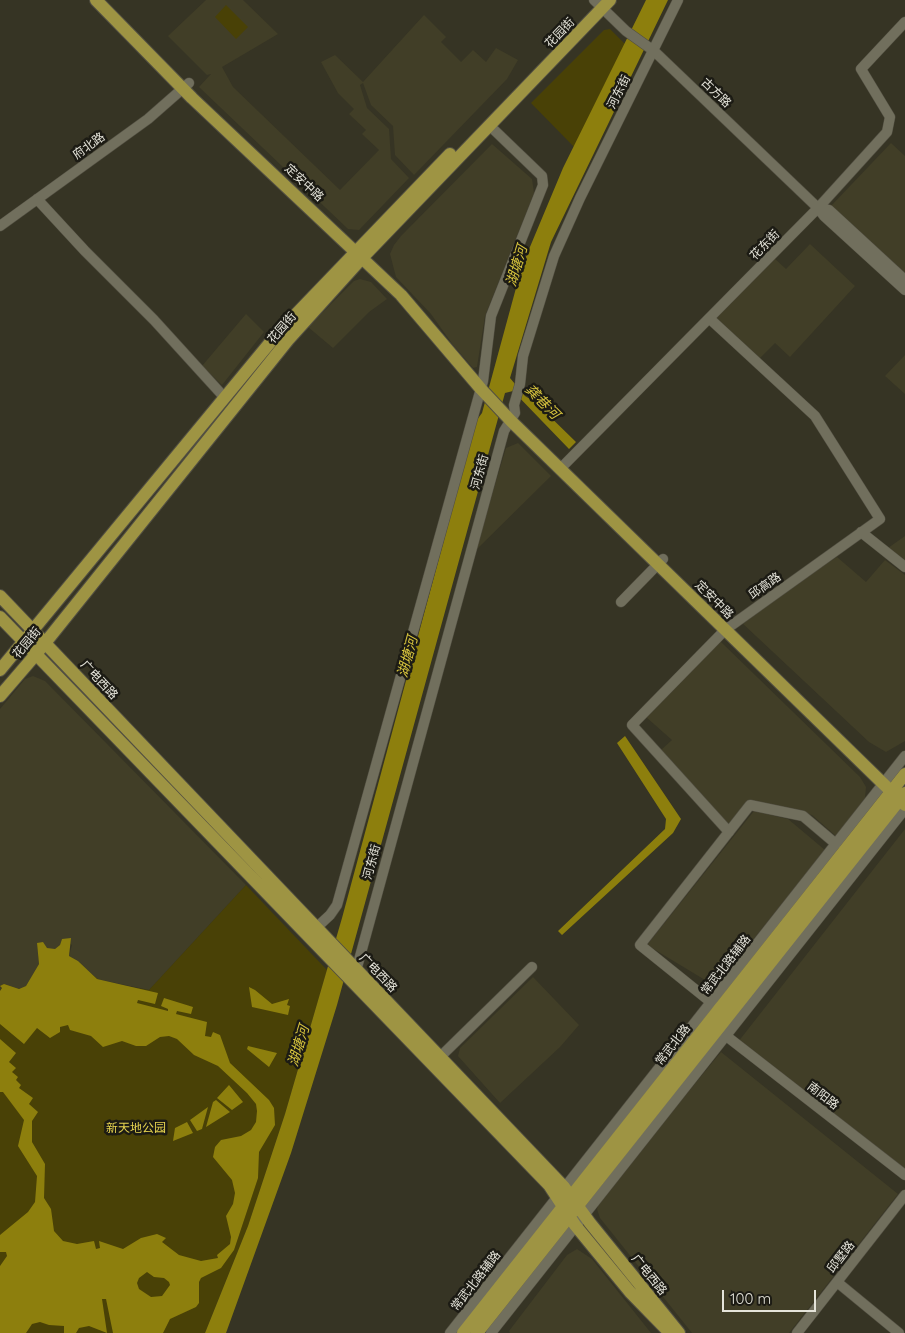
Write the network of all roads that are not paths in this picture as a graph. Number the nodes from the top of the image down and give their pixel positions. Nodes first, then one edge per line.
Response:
1 (96, 0) edge
2 (105, 0) edge
3 (678, 0) edge
4 (601, 2) edge
5 (905, 22) edge
6 (651, 49) junction
7 (186, 86) junction
8 (490, 126) junction
9 (37, 199) junction
10 (818, 208) junction
11 (0, 226) edge
12 (361, 252) junction
13 (905, 280) edge
14 (905, 290) edge
15 (710, 319) junction
16 (484, 387) junction
17 (225, 398) junction
18 (511, 411) junction
19 (563, 466) junction
20 (861, 532) junction
21 (661, 562) junction
22 (905, 567) edge
23 (0, 596) edge
24 (621, 602) dead end
25 (0, 617) edge
26 (728, 628) junction
27 (34, 631) junction
28 (25, 642) junction
29 (46, 643) junction
30 (37, 653) junction
31 (0, 670) edge
32 (0, 696) edge
33 (905, 756) edge
34 (905, 774) edge
35 (898, 793) edge
36 (729, 832) junction
37 (836, 844) junction
38 (798, 927) junction
39 (315, 929) junction
40 (798, 943) junction
41 (784, 945) junction
42 (329, 950) junction
43 (532, 967) dead end
44 (351, 970) junction
45 (712, 1003) junction
46 (725, 1020) junction
47 (725, 1036) junction
48 (706, 1043) junction
49 (440, 1057) junction
50 (674, 1066) junction
51 (656, 1072) junction
52 (656, 1088) junction
53 (905, 1175) edge
54 (905, 1195) edge
55 (570, 1206) junction
56 (837, 1282) junction
57 (450, 1333) edge
58 (462, 1333) edge
59 (477, 1333) edge
60 (491, 1333) edge
61 (669, 1333) edge
62 (679, 1333) edge
63 (797, 1333) edge
64 (899, 1333) edge

1 - 7 main road, 定安中路
2 - 7 main road, 定安中路
3 - 6 street, 河东街
4 - 6 street, 古方路
4 - 8 main road, 花园街
4 - 12 main road, 花园街
5 - 10 street, 花东街
6 - 10 street, 古方路
6 - 18 street, 河东街
7 - 9 street, 府北路
7 - 12 main road, 定安中路
8 - 12 main road, 花园街
8 - 16 street
9 - 11 street, 府北路
9 - 17 street
10 - 13 street, 古方路
10 - 14 street, 古方路
10 - 15 street, 花东街
12 - 16 main road, 定安中路
12 - 17 main road, 花园街
12 - 29 main road, 花园街
15 - 19 street, 花东街
15 - 20 street, 邱高路
16 - 18 main road, 定安中路
16 - 39 street
17 - 27 main road, 花园街
18 - 19 main road, 定安中路
18 - 44 street, 河东街
19 - 21 main road, 定安中路
20 - 22 street
20 - 26 street, 邱高路
21 - 24 street
21 - 26 main road, 定安中路
23 - 27 main road
25 - 28 main road
26 - 35 main road, 定安中路
26 - 36 street, 邱高路
27 - 28 main road, 花园街
27 - 29 main road, 广电西路
28 - 30 main road, 广电西路
28 - 31 main road, 花园街
29 - 30 main road, 花园街
29 - 39 main road, 广电西路
30 - 32 main road, 花园街
30 - 42 main road, 广电西路
33 - 35 street, 常武北路辅路
34 - 35 main road, 常武北路
35 - 37 street, 常武北路辅路
35 - 38 main road, 常武北路
35 - 40 street, 常武北路辅路
35 - 50 main road, 常武北路
36 - 37 street
36 - 45 street
37 - 45 street, 常武北路辅路
38 - 40 main road
38 - 41 main road, 常武北路
39 - 42 main road, 广电西路
40 - 41 main road
40 - 47 street, 常武北路辅路
41 - 46 main road, 常武北路
42 - 44 main road, 广电西路
43 - 49 street
44 - 49 main road, 广电西路
44 - 55 main road, 广电西路
45 - 51 street, 常武北路辅路
46 - 47 main road
46 - 48 main road, 常武北路
47 - 48 main road
47 - 53 street, 南阳路
47 - 55 street, 常武北路辅路
48 - 55 main road, 常武北路
49 - 55 main road, 广电西路
50 - 51 main road
50 - 52 main road, 常武北路
51 - 52 main road
51 - 55 street, 常武北路辅路
52 - 55 main road, 常武北路
54 - 56 street, 邱墅路
55 - 57 street, 常武北路辅路
55 - 58 main road, 常武北路
55 - 59 main road, 常武北路
55 - 60 street, 常武北路辅路
55 - 61 main road, 广电西路
55 - 62 main road, 广电西路
56 - 63 street, 邱墅路
56 - 64 street

